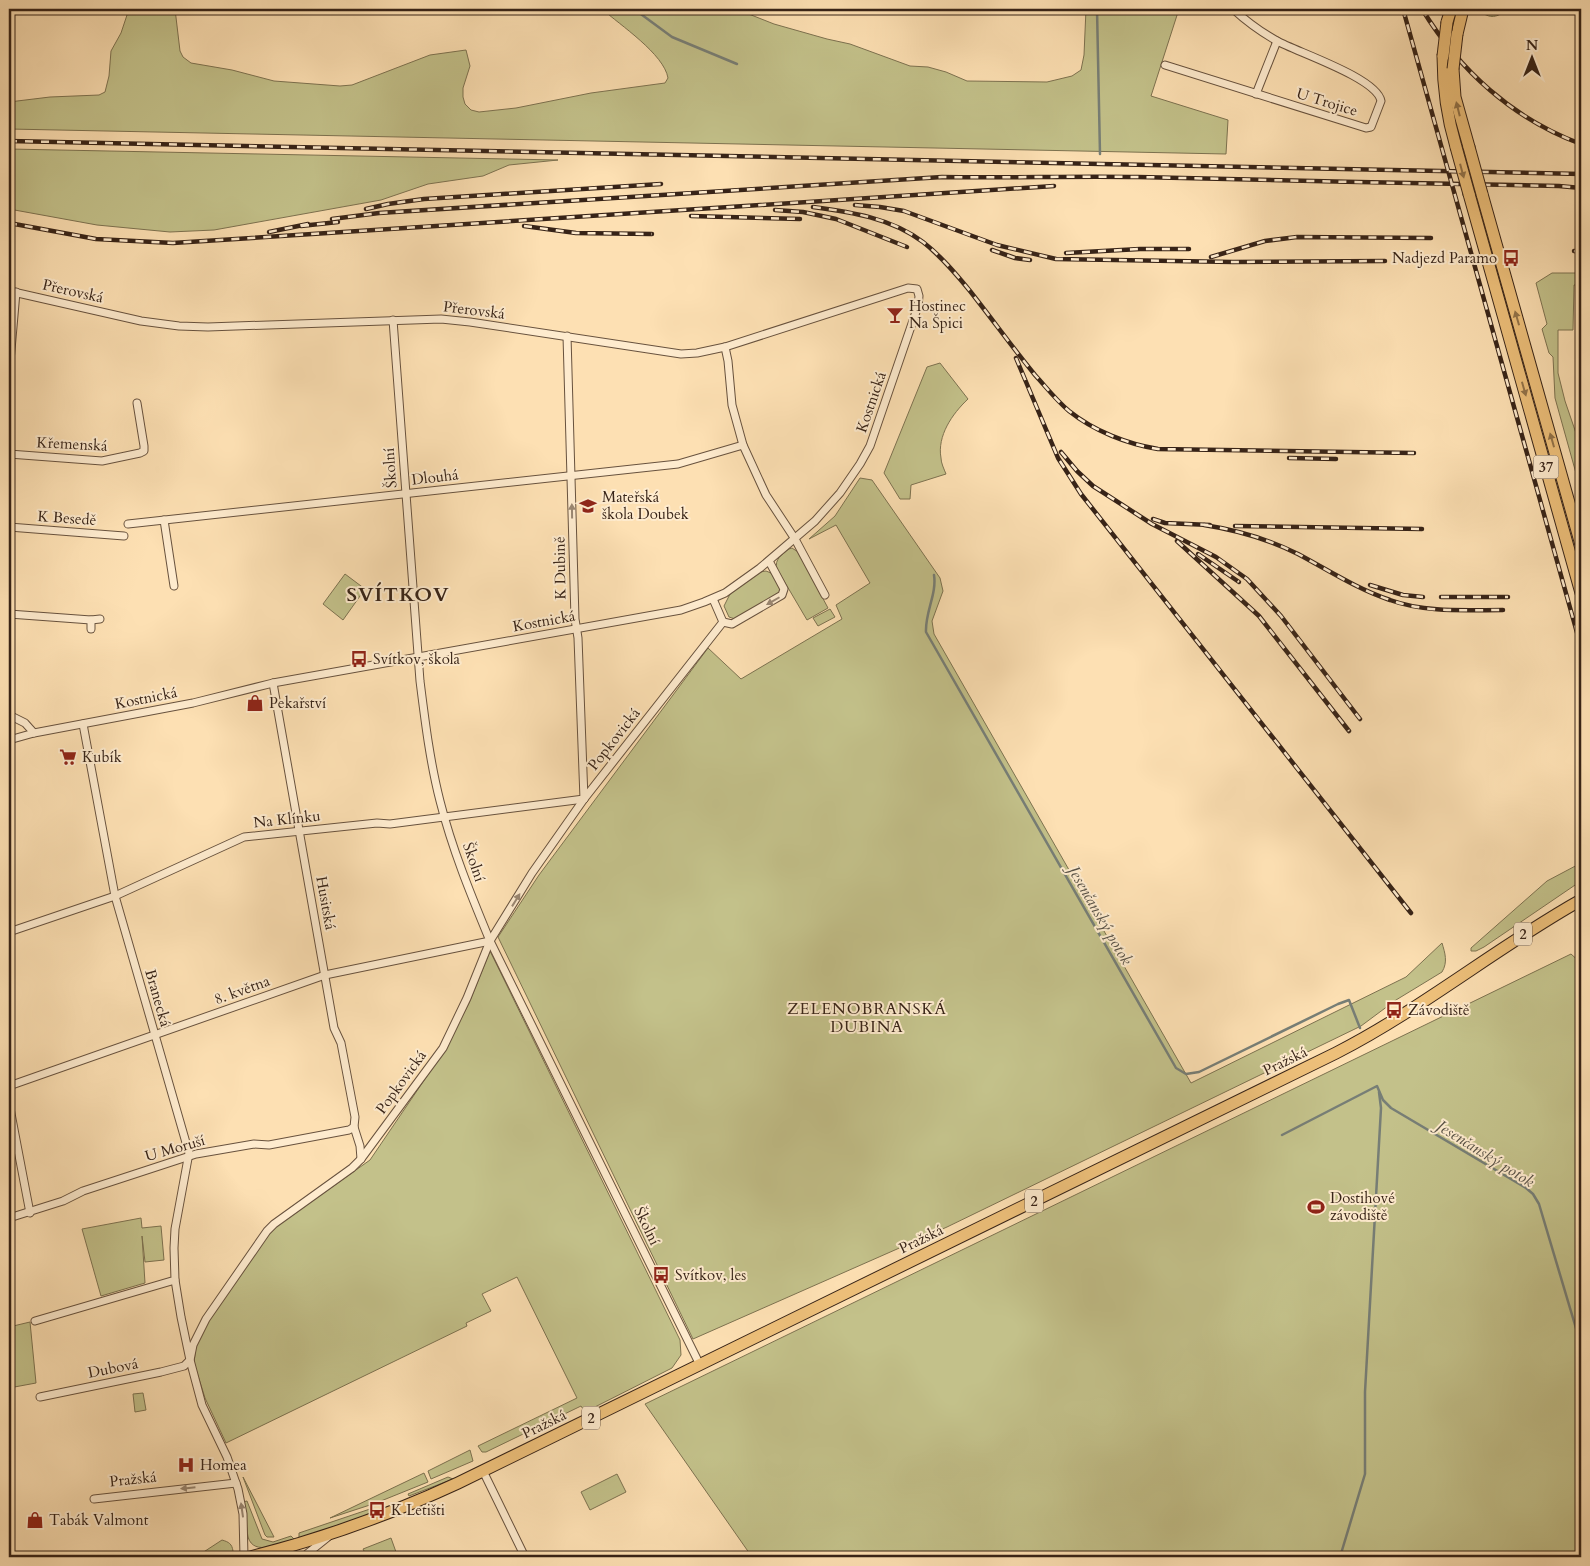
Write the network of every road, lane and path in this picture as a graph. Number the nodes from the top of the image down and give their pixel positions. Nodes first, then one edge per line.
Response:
1 (1233, 9) edge
2 (1451, 9) edge
3 (1462, 9) edge
4 (1277, 41) junction
5 (1165, 65) dead end
6 (1256, 94) junction
7 (12, 292) edge
8 (920, 299) joint
9 (393, 320) junction
10 (567, 336) junction
11 (725, 347) junction
12 (9, 373) edge
13 (137, 403) dead end
14 (743, 446) junction
15 (9, 454) edge
16 (571, 475) junction
17 (405, 494) junction
18 (164, 520) junction
19 (128, 524) dead end
20 (9, 527) edge
21 (124, 536) dead end
22 (795, 539) junction
23 (1581, 545) edge
24 (769, 561) junction
25 (174, 586) dead end
26 (1581, 593) edge
27 (825, 595) dead end
28 (713, 599) junction
29 (9, 614) edge
30 (100, 619) dead end
31 (91, 620) junction
32 (722, 622) junction
33 (91, 629) dead end
34 (577, 630) junction
35 (418, 656) junction
36 (273, 683) junction
37 (9, 714) edge
38 (83, 724) junction
39 (34, 733) junction
40 (9, 740) edge
41 (584, 799) junction
42 (444, 816) junction
43 (299, 831) junction
44 (114, 896) junction
45 (1581, 900) edge
46 (9, 932) edge
47 (490, 941) junction
48 (325, 975) junction
49 (155, 1036) junction
50 (9, 1086) edge
51 (9, 1103) edge
52 (354, 1127) junction
53 (358, 1138) junction
54 (373, 1144) junction
55 (189, 1156) junction
56 (361, 1159) junction
57 (30, 1213) junction
58 (9, 1218) edge
59 (175, 1280) junction
60 (35, 1322) dead end
61 (190, 1360) junction
62 (700, 1364) junction
63 (40, 1396) dead end
64 (483, 1471) junction
65 (236, 1483) junction
66 (94, 1499) dead end
67 (343, 1530) junction
68 (244, 1557) edge
69 (250, 1557) edge
70 (303, 1557) edge
71 (525, 1557) edge

1 - 4 street, U Trojice
2 -> 26 main road, 37, bridge
23 -> 3 main road, 37, bridge
4 - 6 street
4 - 6 street, U Trojice
5 - 6 street, U Trojice
7 - 9 street, Přerovská
7 - 12 street
8 - 11 street, Přerovská
8 - 22 street, Kostnická
9 - 10 street, Přerovská
9 - 17 street, Školní
10 - 11 street, Přerovská
10 - 16 street, K Dubině
11 - 14 street
13 - 15 street, Křemenská
14 - 16 street, Dlouhá
14 - 22 street
16 - 17 street, Dlouhá
34 -> 16 street, K Dubině
17 - 18 street, Dlouhá
17 - 35 street, Školní
18 - 19 street, Dlouhá
18 - 25 street
20 - 21 street, K Besedě
22 - 24 street, Kostnická
22 - 27 street
24 - 28 street, Kostnická
24 -> 32 street
28 - 32 street
28 - 34 street, Kostnická
29 - 31 street
30 - 31 street
31 - 33 street
32 - 41 street, Popkovická
34 - 35 street, Kostnická
34 - 41 street, K Dubině
35 - 36 street, Kostnická
35 - 42 street, Školní
36 - 38 street, Kostnická
36 - 43 street, Husitská
37 - 39 street
38 - 39 street, Kostnická
38 - 44 street, Branecká
39 - 40 street, Kostnická
41 - 42 street, Na Klínku
47 -> 41 street, Popkovická
42 - 43 street, Na Klínku
42 - 47 street, Školní
43 - 44 street, Na Klínku
43 - 48 street, Husitská
44 - 46 street, Na Klínku
44 - 49 street, Branecká
45 - 62 main road, Pražská / 2
47 - 48 street, 8. května
47 - 54 street, Popkovická
47 - 62 street, Školní
48 - 49 street, 8. května
48 - 52 street, Husitská
49 - 50 street, 8. května
49 - 55 street, Branecká
51 - 57 street
52 - 53 street, Husitská
52 - 55 street, U Moruší
53 - 54 street
53 - 56 street, Husitská
54 - 56 street, Popkovická
55 - 57 street, U Moruší
55 - 59 street, Branecká
56 - 61 street, Popkovická
57 - 58 street, U Moruší
59 - 60 street
59 - 61 street, Branecká
61 - 63 street, Dubová
61 - 65 street
62 - 64 main road, Pražská / 2
64 - 67 main road, Pražská / 2
64 - 71 street
65 -> 66 street, Pražská
68 -> 65 street
67 - 69 main road, Pražská / 2
67 - 70 street

